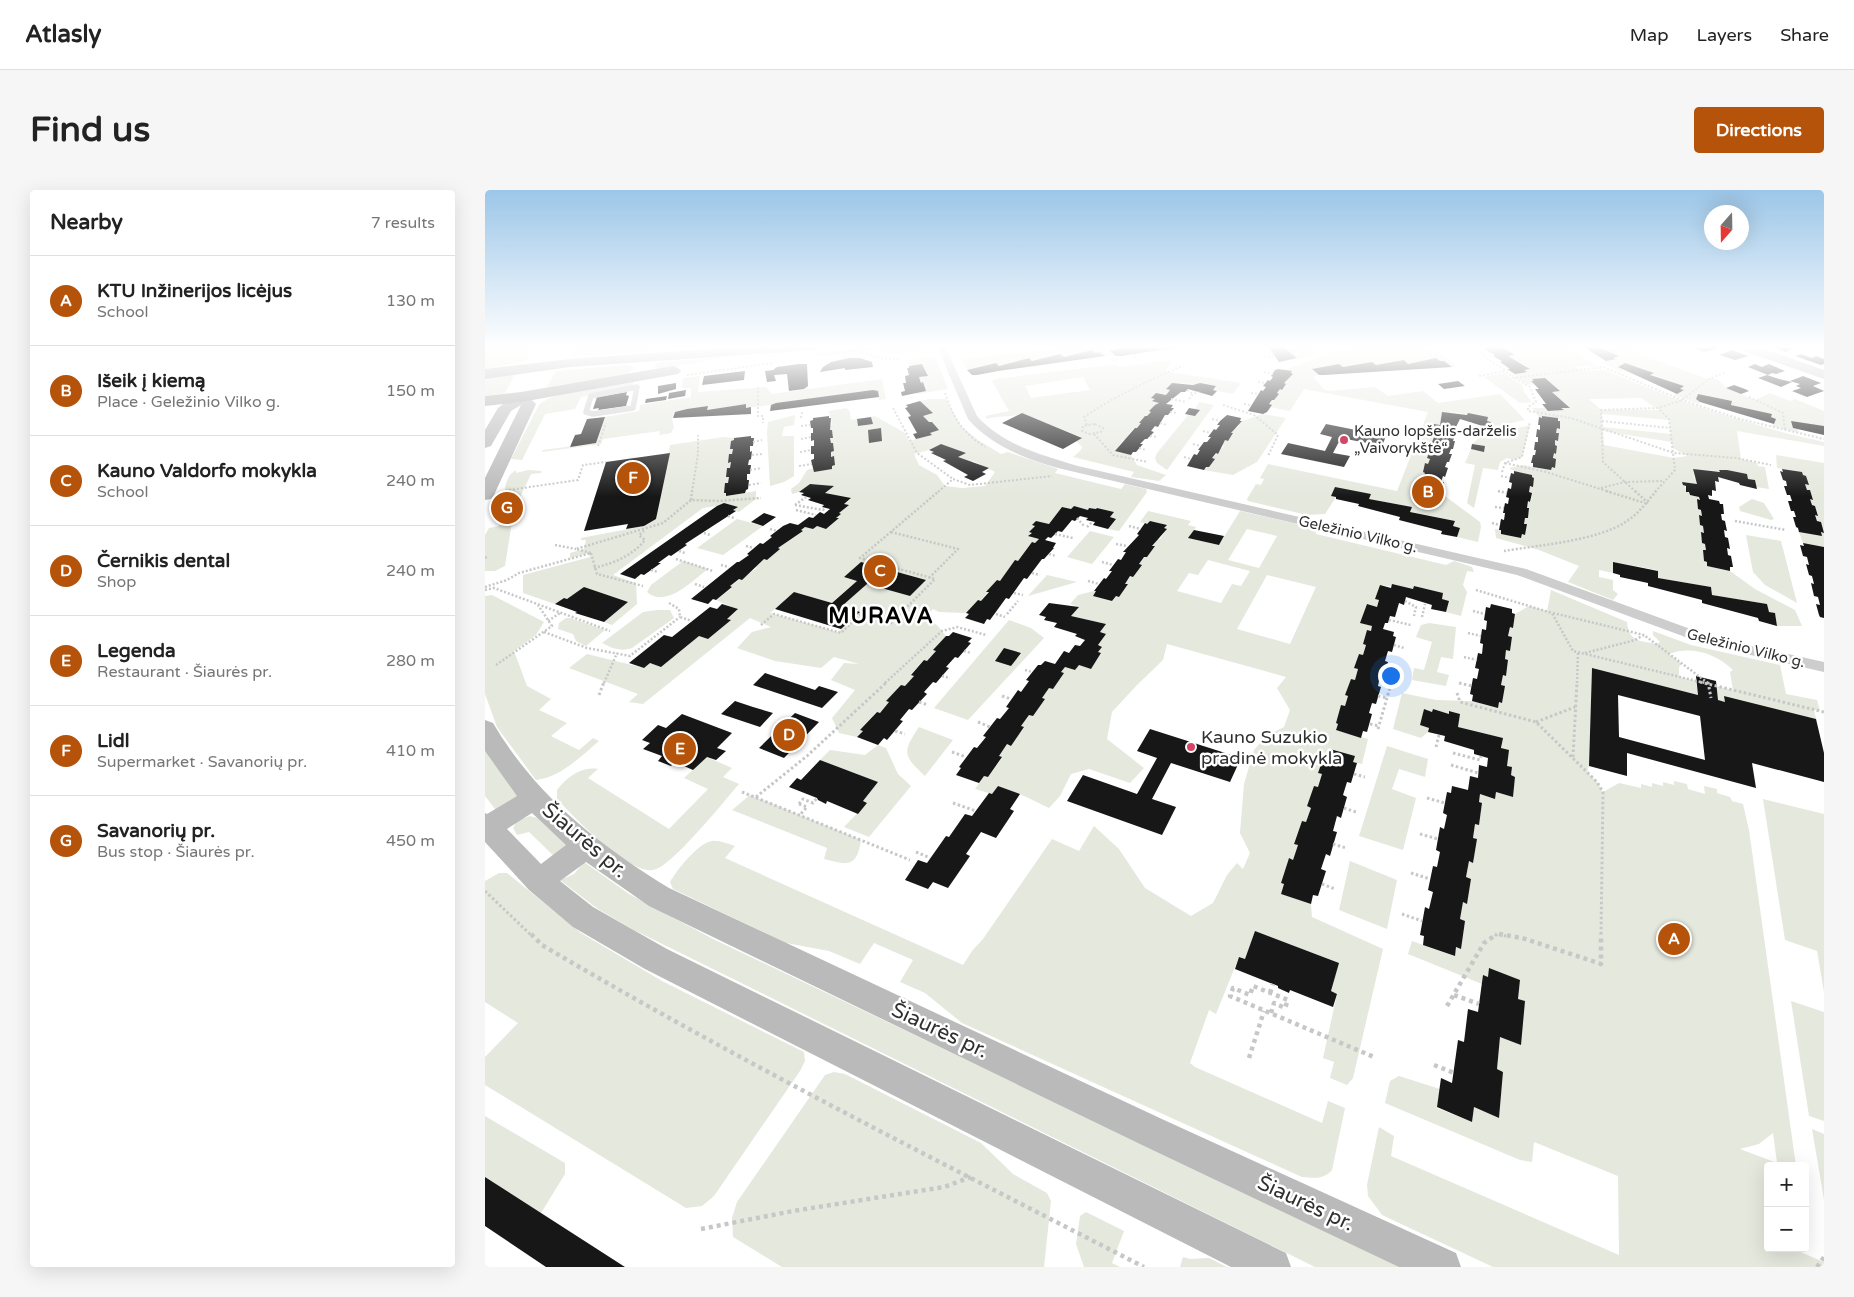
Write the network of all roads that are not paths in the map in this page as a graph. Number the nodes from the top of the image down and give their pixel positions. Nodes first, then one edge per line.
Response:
1 (525, 396) edge
2 (591, 396) edge
3 (635, 396) edge
4 (963, 396) edge
5 (521, 397) junction
6 (485, 401) edge
7 (610, 411) joint
8 (485, 442) edge
9 (485, 451) edge
10 (506, 455) junction
11 (485, 495) edge
12 (1824, 667) edge
13 (485, 729) edge
14 (535, 798) junction
15 (486, 826) edge
16 (586, 846) junction
17 (539, 881) junction
18 (1272, 1267) edge
19 (1442, 1267) edge

1 - 5 main road
2 - 7 lane
3 - 7 lane
4 - 12 street, Geležinio Vilko g.
5 - 6 main road
5 - 8 main road
5 - 10 main road
9 - 10 main road
10 - 11 main road
13 - 14 main road, Šiaurės pr.
14 - 15 main road
14 - 16 main road, Šiaurės pr.
15 - 17 main road
16 - 17 main road
16 - 19 main road, Šiaurės pr.
17 - 18 main road

